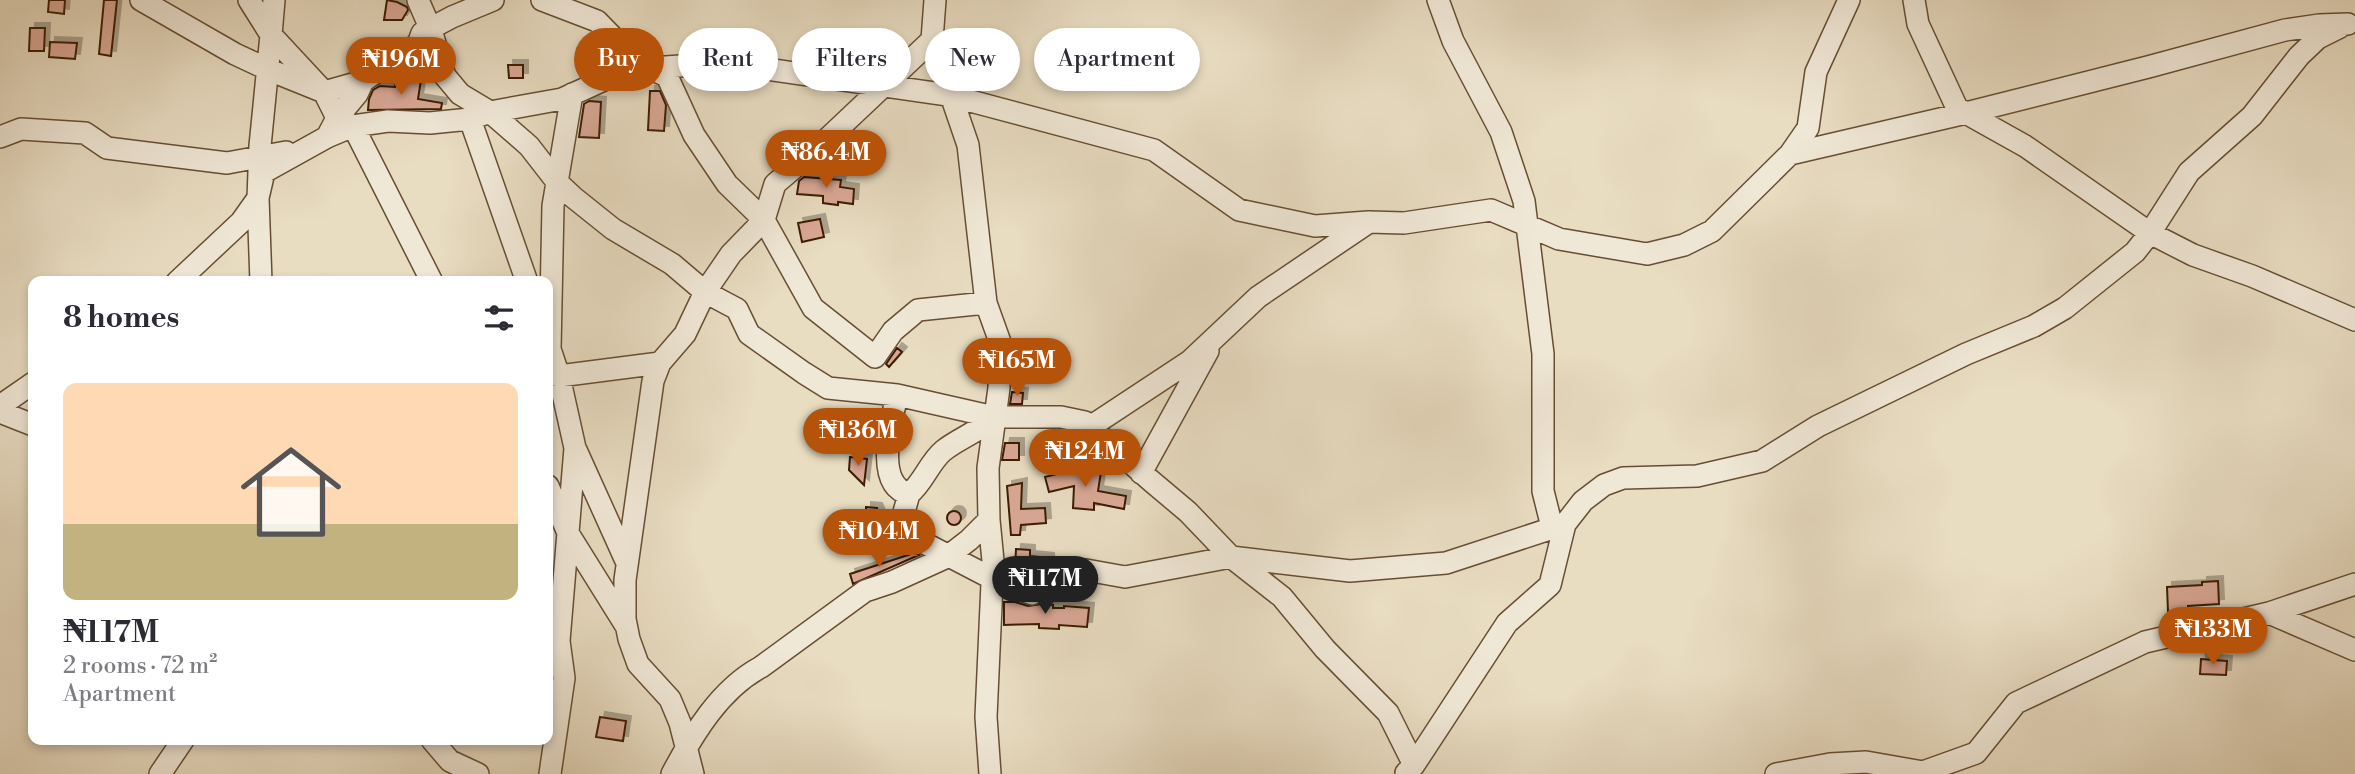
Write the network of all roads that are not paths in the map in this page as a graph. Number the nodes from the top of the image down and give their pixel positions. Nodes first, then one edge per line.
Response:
1 (141, 0) edge
2 (249, 0) edge
3 (274, 0) edge
4 (418, 0) edge
5 (493, 0) edge
6 (542, 0) edge
7 (935, 0) edge
8 (1438, 0) edge
9 (1849, 0) edge
10 (1914, 0) edge
11 (2351, 23) edge
12 (603, 28) edge
13 (933, 28) edge
14 (431, 30) junction
15 (271, 35) junction
16 (925, 47) edge
17 (911, 60) edge
18 (664, 65) edge
19 (267, 69) junction
20 (792, 73) edge
21 (664, 75) edge
22 (363, 81) junction
23 (911, 90) edge
24 (580, 91) edge
25 (879, 91) edge
26 (950, 91) edge
27 (324, 92) junction
28 (572, 94) junction
29 (951, 95) junction
30 (1966, 113) junction
31 (480, 116) junction
32 (345, 122) junction
33 (0, 137) edge
34 (306, 149) junction
35 (1790, 154) junction
36 (260, 157) junction
37 (558, 182) junction
38 (258, 198) junction
39 (764, 220) junction
40 (1369, 222) junction
41 (1527, 225) junction
42 (2150, 233) junction
43 (183, 276) edge
44 (261, 276) edge
45 (429, 276) edge
46 (525, 276) edge
47 (551, 276) edge
48 (705, 292) junction
49 (986, 303) junction
50 (2355, 320) edge
51 (1216, 337) junction
52 (660, 363) junction
53 (554, 375) edge
54 (28, 386) edge
55 (897, 395) junction
56 (0, 406) edge
57 (0, 412) edge
58 (993, 417) junction
59 (28, 423) edge
60 (1090, 427) junction
61 (575, 447) junction
62 (1141, 473) junction
63 (909, 494) junction
64 (553, 498) edge
65 (989, 520) junction
66 (1559, 526) junction
67 (568, 533) junction
68 (949, 556) junction
69 (1231, 556) junction
70 (627, 563) junction
71 (993, 578) junction
72 (2355, 584) edge
73 (2269, 613) junction
74 (627, 627) junction
75 (2355, 650) edge
76 (180, 745) edge
77 (436, 745) edge
78 (685, 749) junction
79 (1409, 770) edge
80 (160, 774) edge
81 (478, 774) edge
82 (550, 774) edge
83 (672, 774) edge
84 (693, 774) edge
85 (990, 774) edge
86 (1776, 774) edge

1 - 19 street
2 - 15 street
3 - 15 street
4 - 14 street
5 - 14 street
6 - 12 street
7 - 13 street
8 - 41 street
9 - 35 street
10 - 30 street
11 - 30 street
11 - 42 street
14 - 22 street
14 - 31 street
15 - 19 street
15 - 27 street
16 - 17 street
18 - 20 street
19 - 27 street
19 - 36 street
21 - 39 street
22 - 27 street
22 - 32 street
23 - 29 street
24 - 28 street
25 - 39 street
26 - 29 street
27 - 32 street
28 - 31 street
28 - 37 street
29 - 40 street
29 - 49 street
30 - 35 street
30 - 42 street
31 - 32 street
31 - 37 street
31 - 46 street
32 - 34 street
32 - 45 street
33 - 36 street
34 - 36 street
34 - 38 street
35 - 41 street
36 - 38 street
37 - 47 street
37 - 48 street
38 - 43 street
38 - 44 street
39 - 48 street
39 - 49 street
40 - 41 street
40 - 51 street
41 - 66 street
42 - 50 street
42 - 66 street
48 - 52 street
48 - 55 street
49 - 58 street
51 - 60 street
51 - 62 street
52 - 53 street
52 - 70 street
53 - 61 street
54 - 56 street
55 - 58 street
55 - 63 street
57 - 59 street
58 - 60 street
58 - 63 street
58 - 65 street
60 - 62 street
61 - 67 street
61 - 70 street
62 - 69 street
63 - 68 street
64 - 67 street
65 - 68 street
65 - 71 street
66 - 69 street
66 - 79 street
67 - 74 street
67 - 82 street
68 - 71 street
68 - 78 street
69 - 71 street
69 - 79 street
70 - 74 street
71 - 85 street
72 - 73 street
73 - 75 street
73 - 86 street
74 - 78 street
76 - 80 street
77 - 81 street
78 - 83 street
78 - 84 street

